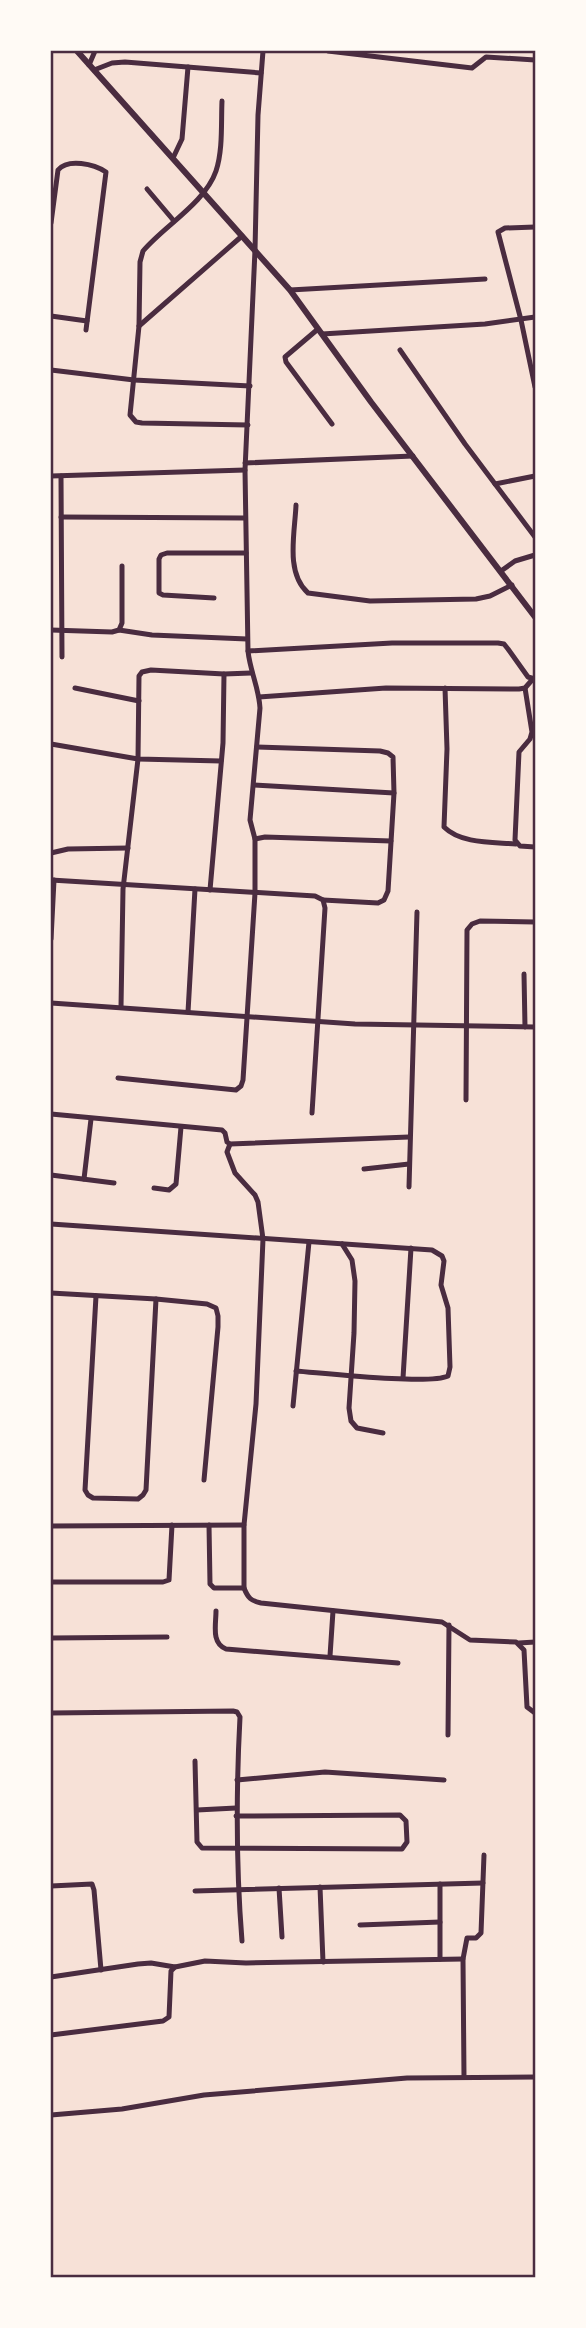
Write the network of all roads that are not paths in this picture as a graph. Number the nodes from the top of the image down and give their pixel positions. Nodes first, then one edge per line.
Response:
1 (77, 51) edge
2 (95, 51) edge
3 (263, 51) edge
4 (328, 51) edge
5 (393, 51) edge
6 (392, 58) junction
7 (535, 60) edge
8 (91, 67) junction
9 (188, 67) junction
10 (261, 73) junction
11 (222, 101) dead end
12 (173, 158) junction
13 (147, 188) dead end
14 (204, 193) junction
15 (174, 221) junction
16 (51, 223) edge
17 (535, 228) edge
18 (242, 236) junction
19 (255, 250) junction
20 (485, 279) dead end
21 (290, 290) junction
22 (51, 316) edge
23 (535, 317) edge
24 (522, 320) junction
25 (87, 321) junction
26 (139, 326) junction
27 (86, 330) dead end
28 (320, 332) junction
29 (400, 350) dead end
30 (51, 370) edge
31 (134, 380) junction
32 (250, 386) junction
33 (535, 387) edge
34 (332, 424) dead end
35 (248, 425) junction
36 (413, 456) junction
37 (245, 467) junction
38 (51, 476) edge
39 (61, 476) junction
40 (535, 476) edge
41 (495, 484) junction
42 (296, 505) dead end
43 (61, 517) junction
44 (244, 518) junction
45 (535, 537) edge
46 (246, 553) junction
47 (535, 555) edge
48 (122, 566) dead end
49 (501, 571) junction
50 (512, 585) junction
51 (215, 598) dead end
52 (531, 605) edge
53 (535, 617) edge
54 (62, 629) junction
55 (51, 630) edge
56 (119, 630) junction
57 (247, 639) junction
58 (248, 651) junction
59 (62, 657) dead end
60 (251, 673) junction
61 (224, 674) junction
62 (534, 679) edge
63 (75, 688) dead end
64 (445, 688) junction
65 (525, 688) junction
66 (259, 697) junction
67 (139, 701) junction
68 (51, 744) edge
69 (257, 747) junction
70 (138, 759) junction
71 (221, 761) junction
72 (254, 785) junction
73 (394, 793) junction
74 (255, 838) junction
75 (391, 841) junction
76 (516, 844) junction
77 (535, 847) edge
78 (128, 848) junction
79 (51, 853) edge
80 (52, 880) edge
81 (124, 885) junction
82 (195, 889) junction
83 (210, 890) junction
84 (256, 893) junction
85 (323, 900) junction
86 (417, 912) dead end
87 (535, 922) edge
88 (51, 939) edge
89 (524, 974) dead end
90 (51, 1003) edge
91 (121, 1007) junction
92 (188, 1012) junction
93 (247, 1016) junction
94 (318, 1021) junction
95 (413, 1025) junction
96 (467, 1026) junction
97 (525, 1027) junction
98 (535, 1027) edge
99 (118, 1078) dead end
100 (467, 1100) dead end
101 (313, 1113) dead end
102 (51, 1114) edge
103 (91, 1119) junction
104 (181, 1127) junction
105 (409, 1137) junction
106 (230, 1144) junction
107 (409, 1164) junction
108 (364, 1168) dead end
109 (51, 1175) edge
110 (84, 1180) junction
111 (114, 1183) dead end
112 (409, 1187) dead end
113 (154, 1188) dead end
114 (51, 1224) edge
115 (263, 1239) junction
116 (309, 1242) junction
117 (342, 1244) junction
118 (411, 1248) junction
119 (51, 1293) edge
120 (96, 1296) junction
121 (156, 1299) junction
122 (296, 1371) junction
123 (351, 1375) junction
124 (403, 1378) junction
125 (293, 1406) dead end
126 (383, 1433) dead end
127 (204, 1480) dead end
128 (172, 1525) junction
129 (209, 1525) junction
130 (244, 1525) junction
131 (51, 1526) edge
132 (51, 1582) edge
133 (244, 1588) junction
134 (216, 1611) dead end
135 (333, 1611) junction
136 (449, 1625) junction
137 (51, 1637) edge
138 (167, 1637) dead end
139 (535, 1642) edge
140 (519, 1643) junction
141 (330, 1656) junction
142 (398, 1663) dead end
143 (51, 1713) edge
144 (535, 1713) edge
145 (448, 1735) dead end
146 (195, 1761) dead end
147 (237, 1780) junction
148 (444, 1780) dead end
149 (236, 1808) junction
150 (197, 1810) junction
151 (236, 1816) junction
152 (237, 1850) junction
153 (484, 1855) dead end
154 (483, 1883) junction
155 (440, 1884) junction
156 (51, 1886) edge
157 (320, 1887) junction
158 (279, 1888) junction
159 (238, 1890) junction
160 (195, 1891) dead end
161 (440, 1922) junction
162 (360, 1924) dead end
163 (282, 1937) dead end
164 (242, 1941) dead end
165 (440, 1959) junction
166 (463, 1959) junction
167 (323, 1962) junction
168 (175, 1968) junction
169 (101, 1970) junction
170 (51, 1977) edge
171 (51, 2035) edge
172 (464, 2077) junction
173 (535, 2077) edge
174 (51, 2115) edge

1 - 8 street
2 - 8 street
3 - 10 street
4 - 6 street
5 - 6 street
6 - 7 street
8 - 9 street
8 - 12 street
9 - 10 street
9 - 12 street
10 - 19 street
11 - 14 street
12 - 14 street
13 - 15 street
14 - 15 street
14 - 18 street
15 - 26 street
16 - 25 street
17 - 24 street
18 - 19 street
18 - 26 street
19 - 21 street
19 - 32 street
20 - 21 street
21 - 28 street
22 - 25 street
23 - 24 street
24 - 28 street
24 - 33 street
25 - 27 street
26 - 31 street
28 - 34 street
28 - 36 street
29 - 41 street
30 - 31 street
31 - 32 street
31 - 35 street
32 - 35 street
35 - 37 street
36 - 37 street
36 - 49 street
37 - 39 street
37 - 44 street
38 - 39 street
39 - 43 street
40 - 41 street
41 - 45 street
42 - 50 street
43 - 44 street
43 - 54 street
44 - 46 street
46 - 51 street
46 - 57 street
47 - 49 street
48 - 56 street
49 - 50 street
50 - 52 street
52 - 53 street
54 - 55 street
54 - 56 street
54 - 59 street
56 - 57 street
57 - 58 street
58 - 60 street
58 - 62 street
60 - 61 street
60 - 66 street
61 - 67 street
61 - 71 street
62 - 65 street
63 - 67 street
64 - 65 street
64 - 66 street
64 - 76 street
65 - 76 street
66 - 69 street
67 - 70 street
68 - 70 street
69 - 72 street
69 - 73 street
70 - 71 street
70 - 78 street
71 - 83 street
72 - 73 street
72 - 74 street
73 - 75 street
74 - 75 street
74 - 84 street
75 - 85 street
76 - 77 street
78 - 79 street
78 - 81 street
80 - 81 street
80 - 88 street
81 - 82 street
81 - 91 street
82 - 83 street
82 - 92 street
83 - 84 street
84 - 85 street
84 - 93 street
85 - 94 street
86 - 95 street
87 - 96 street
89 - 97 street
90 - 91 street
91 - 92 street
92 - 93 street
93 - 94 street
93 - 99 street
94 - 95 street
94 - 101 street
95 - 96 street
95 - 105 street
96 - 97 street
96 - 100 street
97 - 98 street
102 - 103 street
103 - 104 street
103 - 110 street
104 - 106 street
104 - 113 street
105 - 106 street
105 - 107 street
106 - 115 street
107 - 108 street
107 - 112 street
109 - 110 street
110 - 111 street
114 - 115 street
115 - 116 street
115 - 130 street
116 - 117 street
116 - 122 street
117 - 118 street
117 - 123 street
118 - 124 street
118 - 124 street
119 - 120 street
120 - 121 street
120 - 121 street
121 - 127 street
122 - 123 street
122 - 125 street
123 - 124 street
123 - 126 street
128 - 129 street
128 - 131 street
128 - 132 street
129 - 130 street
129 - 133 street
130 - 133 street
133 - 135 street
134 - 141 street
135 - 136 street
135 - 141 street
136 - 140 street
136 - 145 street
137 - 138 street
139 - 140 street
140 - 144 street
141 - 142 street
143 - 147 street
146 - 150 street
147 - 148 street
147 - 149 street
149 - 150 street
149 - 151 street
150 - 152 street
151 - 152 street
151 - 152 street
152 - 159 street
153 - 154 street
154 - 155 street
154 - 166 street
155 - 157 street
155 - 161 street
156 - 169 street
157 - 158 street
157 - 167 street
158 - 159 street
158 - 163 street
159 - 160 street
159 - 164 street
161 - 162 street
161 - 165 street
165 - 166 street
165 - 167 street
166 - 172 street
167 - 168 street
168 - 169 street
168 - 171 street
169 - 170 street
172 - 173 street
172 - 174 street

